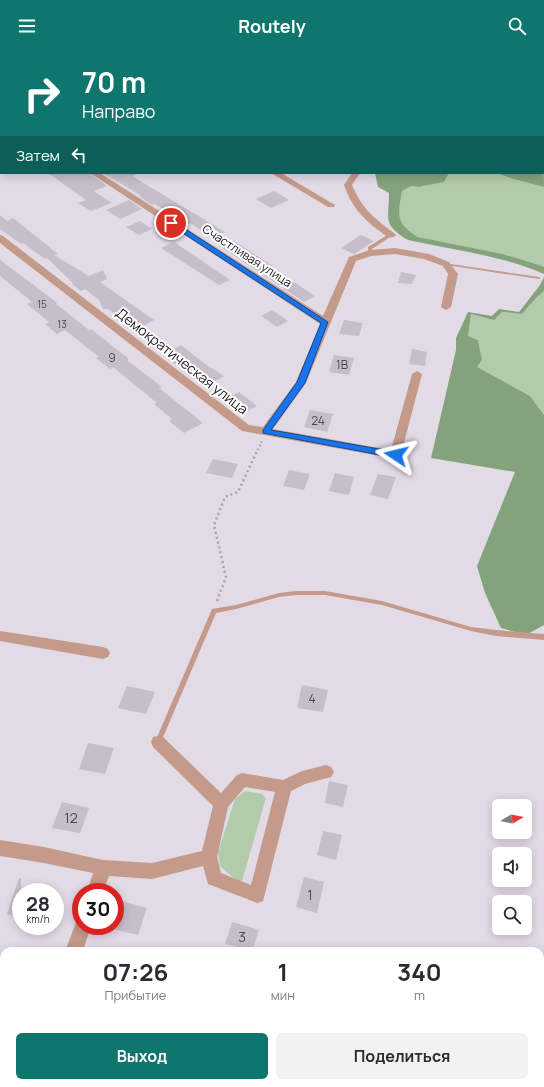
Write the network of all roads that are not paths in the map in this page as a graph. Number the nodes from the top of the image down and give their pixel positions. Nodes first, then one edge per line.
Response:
1 (96, 174) edge
2 (277, 174) edge
3 (355, 174) edge
4 (331, 205) dead end
5 (391, 235) joint
6 (0, 238) edge
7 (370, 253) junction
8 (446, 264) junction
9 (539, 278) dead end
10 (446, 307) dead end
11 (324, 322) junction
12 (417, 374) dead end
13 (266, 431) junction
14 (0, 636) edge
15 (544, 636) edge
16 (103, 652) dead end
17 (158, 742) joint
18 (326, 772) dead end
19 (284, 787) junction
20 (221, 804) junction
21 (0, 848) edge
22 (209, 857) junction
23 (103, 868) junction
24 (98, 883) edge
25 (80, 935) edge
26 (75, 947) edge

1 - 11 street, Счастливая улица
2 - 4 street
3 - 5 street
5 - 7 lane
6 - 13 street, Демократическая улица
7 - 8 street
7 - 11 street
8 - 9 lane
8 - 10 street
11 - 13 street
12 - 13 street, Демократическая улица
14 - 16 street
15 - 17 lane
17 - 20 street
18 - 19 street
19 - 20 street
19 - 22 street
20 - 22 street
21 - 23 street
22 - 23 street
23 - 24 street
25 - 26 street

